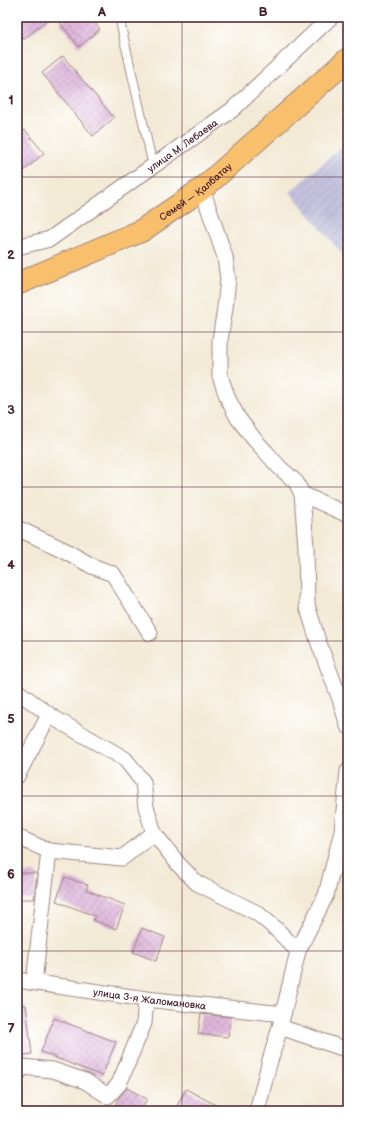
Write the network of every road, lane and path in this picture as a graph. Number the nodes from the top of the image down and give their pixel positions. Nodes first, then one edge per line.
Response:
1 (119, 17) edge
2 (331, 17) edge
3 (348, 59) edge
4 (153, 166) junction
5 (202, 189) junction
6 (17, 247) edge
7 (17, 284) edge
8 (302, 494) junction
9 (348, 515) edge
10 (17, 528) edge
11 (150, 633) dead end
12 (17, 691) edge
13 (49, 715) junction
14 (348, 726) edge
15 (348, 771) edge
16 (17, 776) edge
17 (154, 833) junction
18 (17, 837) edge
19 (49, 851) junction
20 (343, 851) edge
21 (298, 951) junction
22 (17, 980) edge
23 (34, 982) junction
24 (146, 999) junction
25 (282, 1021) junction
26 (348, 1050) edge
27 (17, 1075) edge
28 (257, 1111) edge

1 - 4 lane
2 - 4 street, улица М. Лебаева
3 - 5 highway, Семей — Қалбатау
4 - 6 street, улица М. Лебаева
5 - 7 highway, Семей — Қалбатау
5 - 8 street
8 - 9 street
8 - 14 street
10 - 11 street
12 - 13 street
13 - 16 street
13 - 17 street
15 - 20 street
17 - 19 street
17 - 21 street
18 - 19 street
19 - 23 street
20 - 21 street
21 - 25 street
22 - 23 street, улица 3-я Жаломановка
23 - 24 street, улица 3-я Жаломановка
24 - 25 street, улица 3-я Жаломановка
24 - 27 street
25 - 26 street, улица 3-я Жаломановка
25 - 28 street

